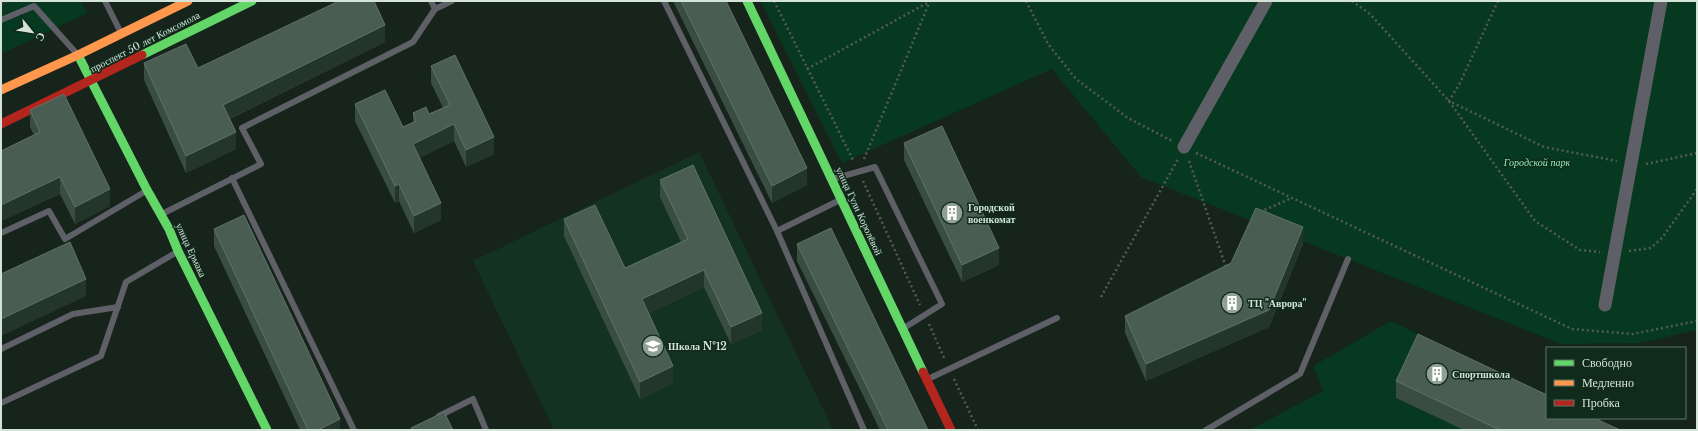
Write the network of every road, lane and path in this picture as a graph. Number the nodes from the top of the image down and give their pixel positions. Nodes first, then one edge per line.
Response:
1 (105, 1) edge
2 (188, 1) edge
3 (252, 1) edge
4 (431, 1) edge
5 (452, 1) edge
6 (664, 1) edge
7 (747, 1) edge
8 (774, 1) edge
9 (930, 1) edge
10 (1026, 1) edge
11 (1266, 1) edge
12 (1352, 1) edge
13 (1498, 1) edge
14 (1661, 1) edge
15 (435, 9) junction
16 (1, 20) edge
17 (121, 35) junction
18 (78, 55) junction
19 (806, 69) junction
20 (91, 81) junction
21 (1, 90) edge
22 (1449, 101) junction
23 (1, 124) edge
24 (1184, 147) junction
25 (1697, 153) edge
26 (1631, 164) junction
27 (858, 172) junction
28 (232, 178) junction
29 (832, 179) junction
30 (1697, 189) edge
31 (147, 190) junction
32 (1293, 198) junction
33 (841, 200) junction
34 (1257, 214) edge
35 (161, 215) junction
36 (777, 231) junction
37 (1, 233) edge
38 (178, 251) junction
39 (1615, 254) junction
40 (1348, 260) dead end
41 (1228, 272) edge
42 (1101, 297) dead end
43 (1605, 305) dead end
44 (118, 307) junction
45 (924, 315) junction
46 (1057, 318) dead end
47 (1697, 321) edge
48 (903, 329) junction
49 (1, 348) edge
50 (949, 369) junction
51 (927, 380) junction
52 (1, 404) edge
53 (430, 420) edge
54 (267, 430) edge
55 (354, 430) edge
56 (486, 430) edge
57 (864, 430) edge
58 (951, 430) edge
59 (978, 430) edge
60 (1206, 430) edge

1 - 17 lane
2 - 17 street, проспект 50 лет Комсомола
3 - 20 street, проспект 50 лет Комсомола
4 - 15 lane
5 - 15 lane
6 - 36 lane
7 - 29 street, улица Гули Королёвой
8 - 19 path
9 - 19 path
9 - 27 path
10 - 24 path
11 - 24 street
12 - 22 path
13 - 22 path
14 - 26 street
15 - 28 lane
16 - 18 lane
17 - 18 street, проспект 50 лет Комсомола
18 - 20 street, проспект 50 лет Комсомола
18 - 21 street, проспект 50 лет Комсомола
19 - 27 path
20 - 23 street, проспект 50 лет Комсомола
20 - 31 street, улица Ермака
22 - 26 path
22 - 39 path
24 - 32 path
24 - 41 path
24 - 42 path
25 - 26 path
26 - 39 street
27 - 29 lane
27 - 45 path
27 - 45 lane
28 - 35 lane
28 - 55 lane
29 - 33 street, улица Гули Королёвой
30 - 39 path
31 - 35 street, улица Ермака
31 - 37 lane
32 - 34 path
32 - 47 path
33 - 36 lane
33 - 48 street, улица Гули Королёвой
35 - 38 street, улица Ермака
36 - 57 lane
38 - 44 lane
38 - 54 street, улица Ермака
39 - 43 street
40 - 60 lane
44 - 49 lane
44 - 52 lane
45 - 48 lane
45 - 50 path
46 - 50 lane
48 - 51 street, улица Гули Королёвой
50 - 51 lane
50 - 59 path
51 - 58 street, улица Гули Королёвой
53 - 56 lane

